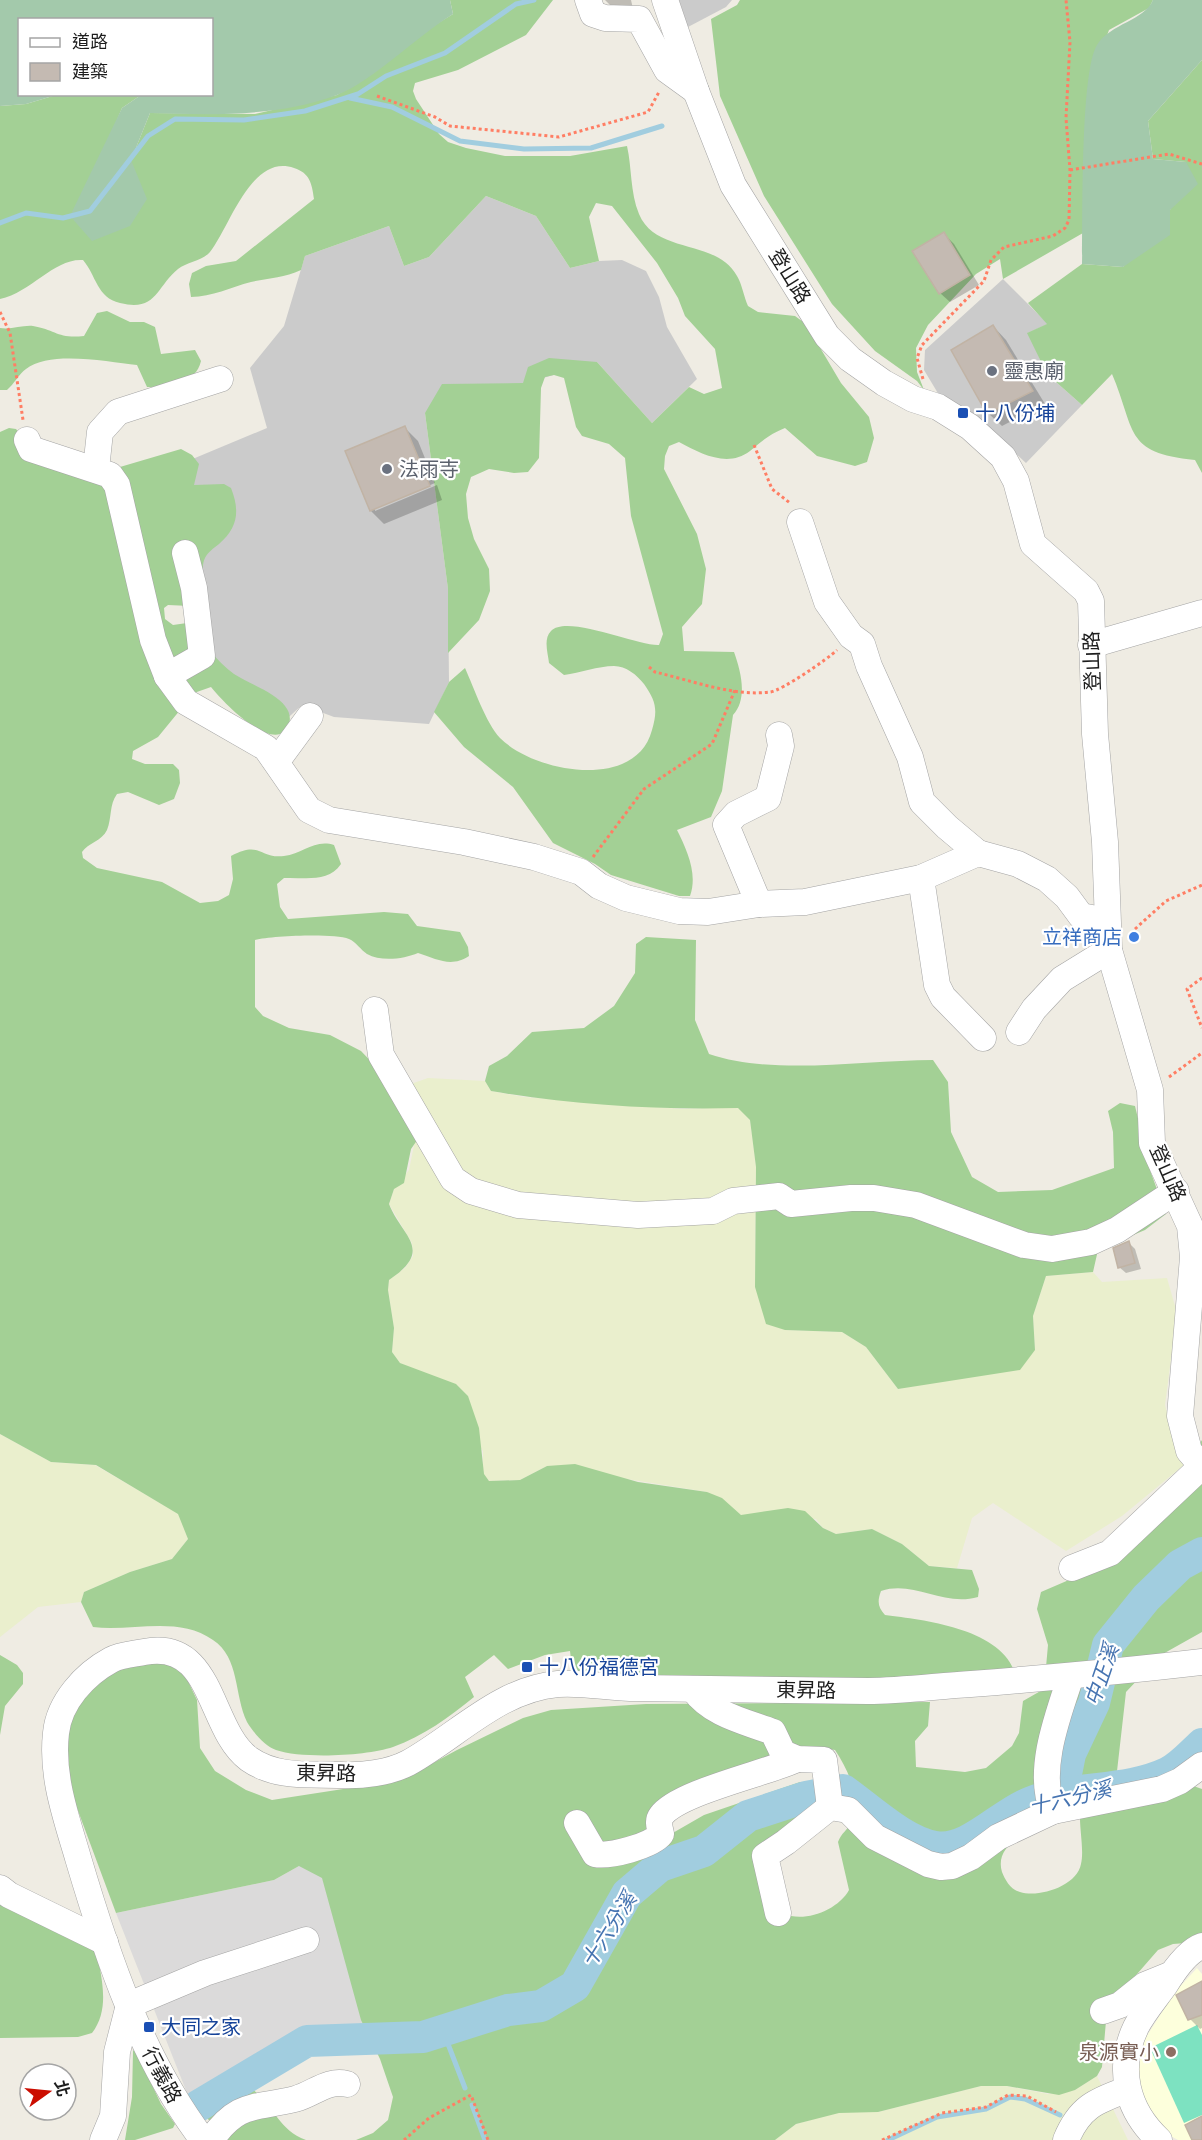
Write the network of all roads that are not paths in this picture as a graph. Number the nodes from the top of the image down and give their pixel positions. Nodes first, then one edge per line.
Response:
1 (588, 0) edge
2 (665, 0) edge
3 (696, 91) junction
4 (220, 379) dead end
5 (27, 440) dead end
6 (96, 469) junction
7 (800, 522) road end
8 (185, 553) dead end
9 (1202, 613) edge
10 (1091, 645) junction
11 (167, 676) junction
12 (310, 716) dead end
13 (779, 735) dead end
14 (277, 761) junction
15 (978, 853) junction
16 (921, 878) junction
17 (759, 904) junction
18 (1107, 921) junction
19 (1109, 950) junction
20 (375, 1010) dead end
21 (1019, 1032) dead end
22 (983, 1038) dead end
23 (1176, 1191) junction
24 (1196, 1225) edge
25 (1202, 1466) edge
26 (1072, 1568) dead end
27 (1202, 1662) edge
28 (1071, 1676) junction
29 (693, 1689) junction
30 (797, 1759) junction
31 (1202, 1765) edge
32 (830, 1807) junction
33 (1053, 1811) junction
34 (578, 1823) dead end
35 (0, 1888) edge
36 (778, 1913) dead end
37 (306, 1940) dead end
38 (105, 1941) junction
39 (1202, 1946) edge
40 (1172, 1974) junction
41 (129, 2005) junction
42 (1103, 2011) dead end
43 (347, 2084) dead end
44 (1126, 2090) junction
45 (103, 2140) edge
46 (203, 2140) edge
47 (211, 2140) edge
48 (1066, 2140) edge
49 (1159, 2140) edge

1 - 3 street
2 - 3 street, 登山路
3 - 10 street, 登山路
4 - 6 street
5 - 6 street
6 - 11 street
7 - 15 street
8 - 11 street
9 - 10 street
10 - 18 street, 登山路
11 - 14 street
12 - 14 street
13 - 17 street
14 - 17 street
15 - 16 street
15 - 18 street
16 - 17 street
16 - 22 street
18 - 19 street, 登山路
19 - 21 street
19 - 23 street, 登山路
20 - 23 street
23 - 24 street, 登山路
24 - 25 street, 登山路
25 - 26 street
27 - 28 street, 東昇路
28 - 29 street, 東昇路
28 - 33 street
29 - 30 street
29 - 38 street, 東昇路
30 - 32 street
30 - 34 street
31 - 33 street
32 - 33 street
32 - 36 street
35 - 38 street
37 - 41 street
38 - 41 street, 東昇路
39 - 40 street
40 - 42 street
40 - 44 street
41 - 45 street
41 - 46 street, 行義路
43 - 47 street
44 - 48 street
44 - 49 street

